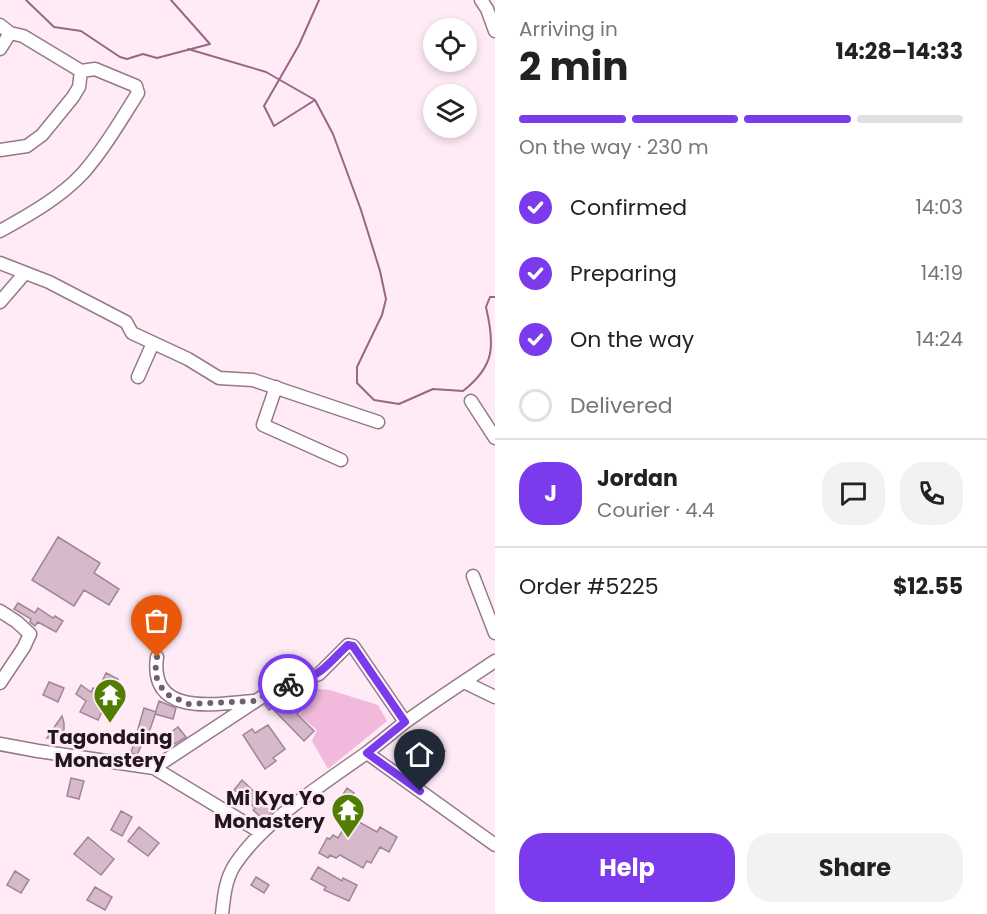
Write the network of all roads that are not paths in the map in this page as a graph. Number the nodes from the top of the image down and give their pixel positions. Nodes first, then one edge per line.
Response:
1 (481, 0) edge
2 (5, 29) edge
3 (495, 31) edge
4 (0, 49) edge
5 (81, 72) junction
6 (0, 150) edge
7 (0, 231) edge
8 (0, 263) edge
9 (25, 273) junction
10 (0, 302) edge
11 (153, 343) junction
12 (138, 377) dead end
13 (276, 387) junction
14 (471, 401) dead end
15 (378, 422) dead end
16 (495, 438) edge
17 (341, 460) dead end
18 (473, 576) dead end
19 (0, 611) edge
20 (495, 633) edge
21 (157, 657) dead end
22 (495, 661) edge
23 (464, 682) junction
24 (0, 684) edge
25 (495, 697) edge
26 (255, 701) junction
27 (405, 722) junction
28 (0, 744) edge
29 (367, 753) junction
30 (154, 768) junction
31 (262, 833) junction
32 (495, 845) edge
33 (222, 914) edge

1 - 3 street
2 - 4 street
2 - 5 street
5 - 6 street
5 - 7 street
8 - 9 street
9 - 10 street
9 - 11 street
11 - 12 street
11 - 13 street
13 - 15 street
13 - 17 street
14 - 16 street
18 - 20 street
19 - 24 street
21 - 26 street
22 - 23 street
23 - 25 street
23 - 27 street
26 - 27 street
26 - 30 street
27 - 29 street
28 - 30 street
29 - 31 street
29 - 32 street
30 - 31 street
31 - 33 street

